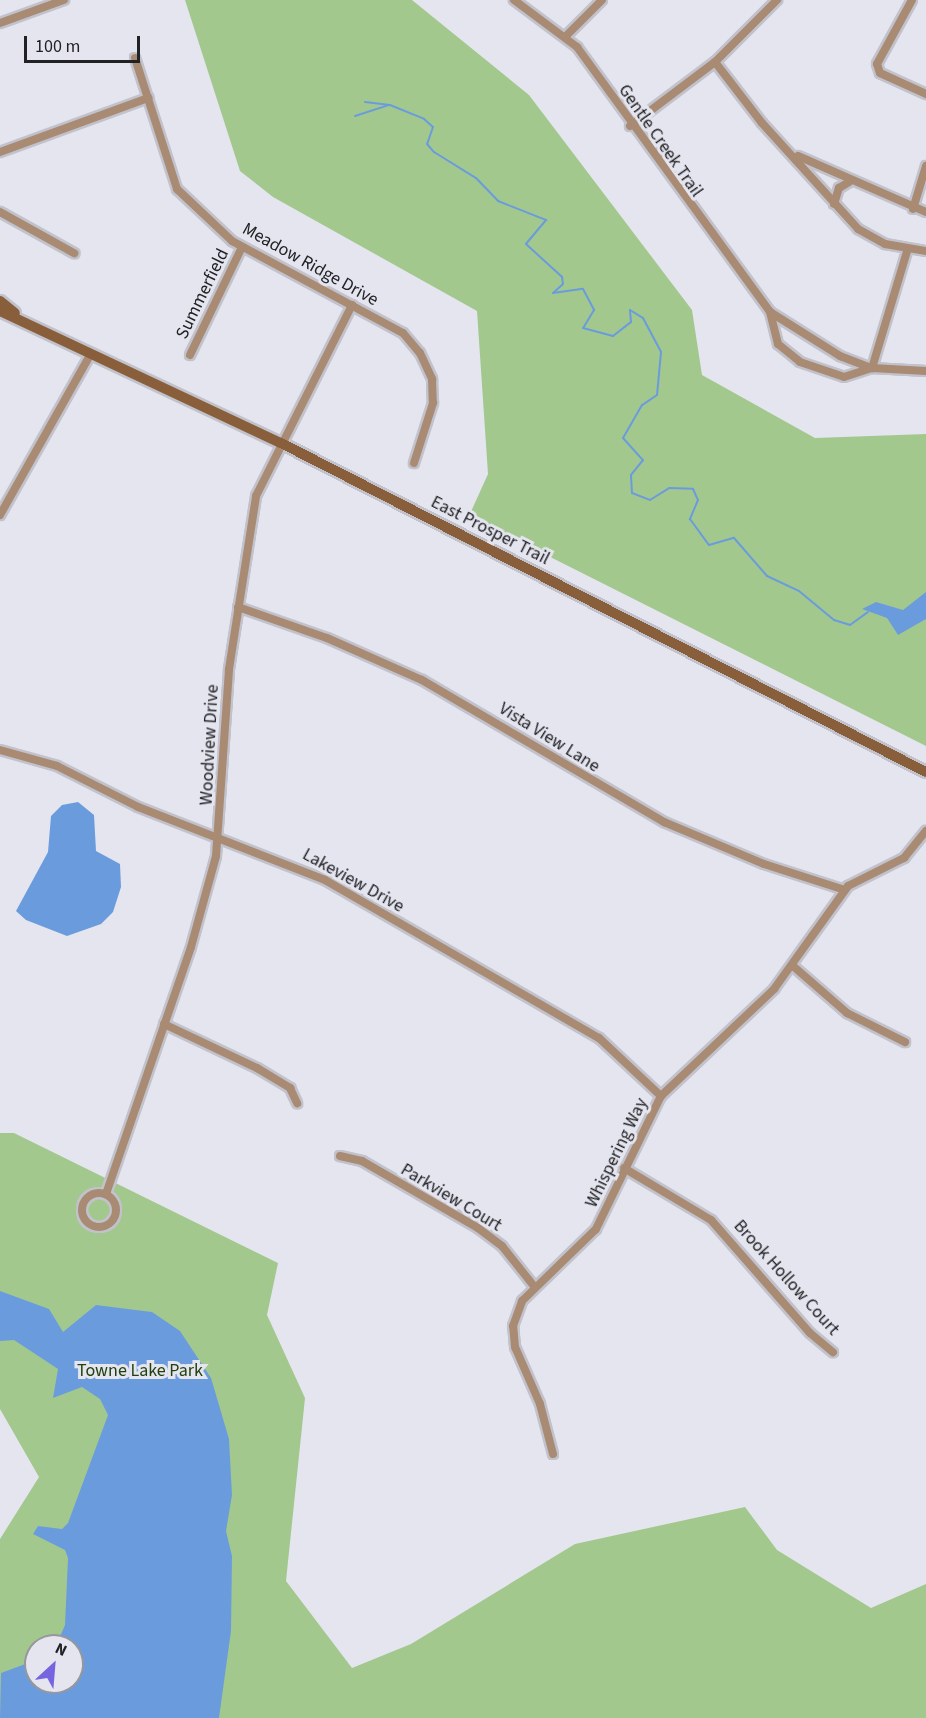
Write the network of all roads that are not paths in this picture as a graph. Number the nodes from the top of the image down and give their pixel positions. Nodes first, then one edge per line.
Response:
1 (64, 0) edge
2 (514, 0) edge
3 (602, 0) edge
4 (777, 0) edge
5 (912, 0) edge
6 (0, 23) edge
7 (565, 37) junction
8 (135, 58) dead end
9 (715, 62) junction
10 (926, 94) edge
11 (148, 98) junction
12 (630, 126) junction
13 (0, 152) edge
14 (794, 154) junction
15 (926, 166) edge
16 (849, 182) junction
17 (834, 204) junction
18 (913, 209) junction
19 (0, 212) edge
20 (926, 212) edge
21 (242, 247) junction
22 (907, 251) junction
23 (926, 251) edge
24 (74, 253) dead end
25 (0, 301) edge
26 (352, 305) junction
27 (0, 311) edge
28 (770, 312) junction
29 (35, 328) junction
30 (190, 355) dead end
31 (89, 357) junction
32 (872, 368) junction
33 (926, 371) edge
34 (281, 443) junction
35 (414, 464) dead end
36 (0, 515) edge
37 (238, 608) junction
38 (0, 750) edge
39 (926, 772) edge
40 (926, 831) edge
41 (219, 835) junction
42 (845, 890) junction
43 (793, 966) junction
44 (164, 1024) junction
45 (905, 1042) dead end
46 (662, 1096) junction
47 (297, 1103) dead end
48 (340, 1156) dead end
49 (624, 1168) junction
50 (106, 1194) junction
51 (533, 1285) junction
52 (833, 1352) dead end
53 (553, 1454) dead end

1 - 6 street
2 - 7 street, Gentle Creek Trail
3 - 7 street
4 - 9 street
5 - 10 street
7 - 12 street, Gentle Creek Trail
8 - 11 street, Meadow Ridge Drive
9 - 12 street
9 - 14 street
11 - 13 street
11 - 21 street, Meadow Ridge Drive
12 - 28 street, Gentle Creek Trail
14 - 16 street
14 - 17 street
15 - 18 street
16 - 17 street
16 - 18 street
17 - 22 street
18 - 20 street
19 - 24 street
21 - 26 street, Meadow Ridge Drive
21 - 30 street, Summerfield
22 - 23 street
22 - 32 street
25 - 29 main road, East Prosper Trail
26 - 34 street, Woodview Drive
26 - 35 street, Meadow Ridge Drive
27 - 29 main road, East Prosper Trail
28 - 32 street, Gentle Creek Trail
28 - 32 street, Gentle Creek Trail
29 - 31 main road, East Prosper Trail
31 - 34 main road, East Prosper Trail
31 - 36 street
32 - 33 street, Gentle Creek Trail
34 - 37 street, Woodview Drive
34 - 39 main road, East Prosper Trail
37 - 41 street, Woodview Drive
37 - 42 street, Vista View Lane
38 - 41 street, Lakeview Drive
40 - 42 street, Whispering Way
41 - 44 street, Woodview Drive
41 - 46 street, Lakeview Drive
42 - 43 street, Whispering Way
43 - 45 street
43 - 46 street, Whispering Way
44 - 47 street
44 - 50 street, Woodview Drive
46 - 49 street, Whispering Way
48 - 51 street, Parkview Court
49 - 51 street, Whispering Way
49 - 52 street, Brook Hollow Court
50 - 50 street
51 - 53 street, Whispering Way

